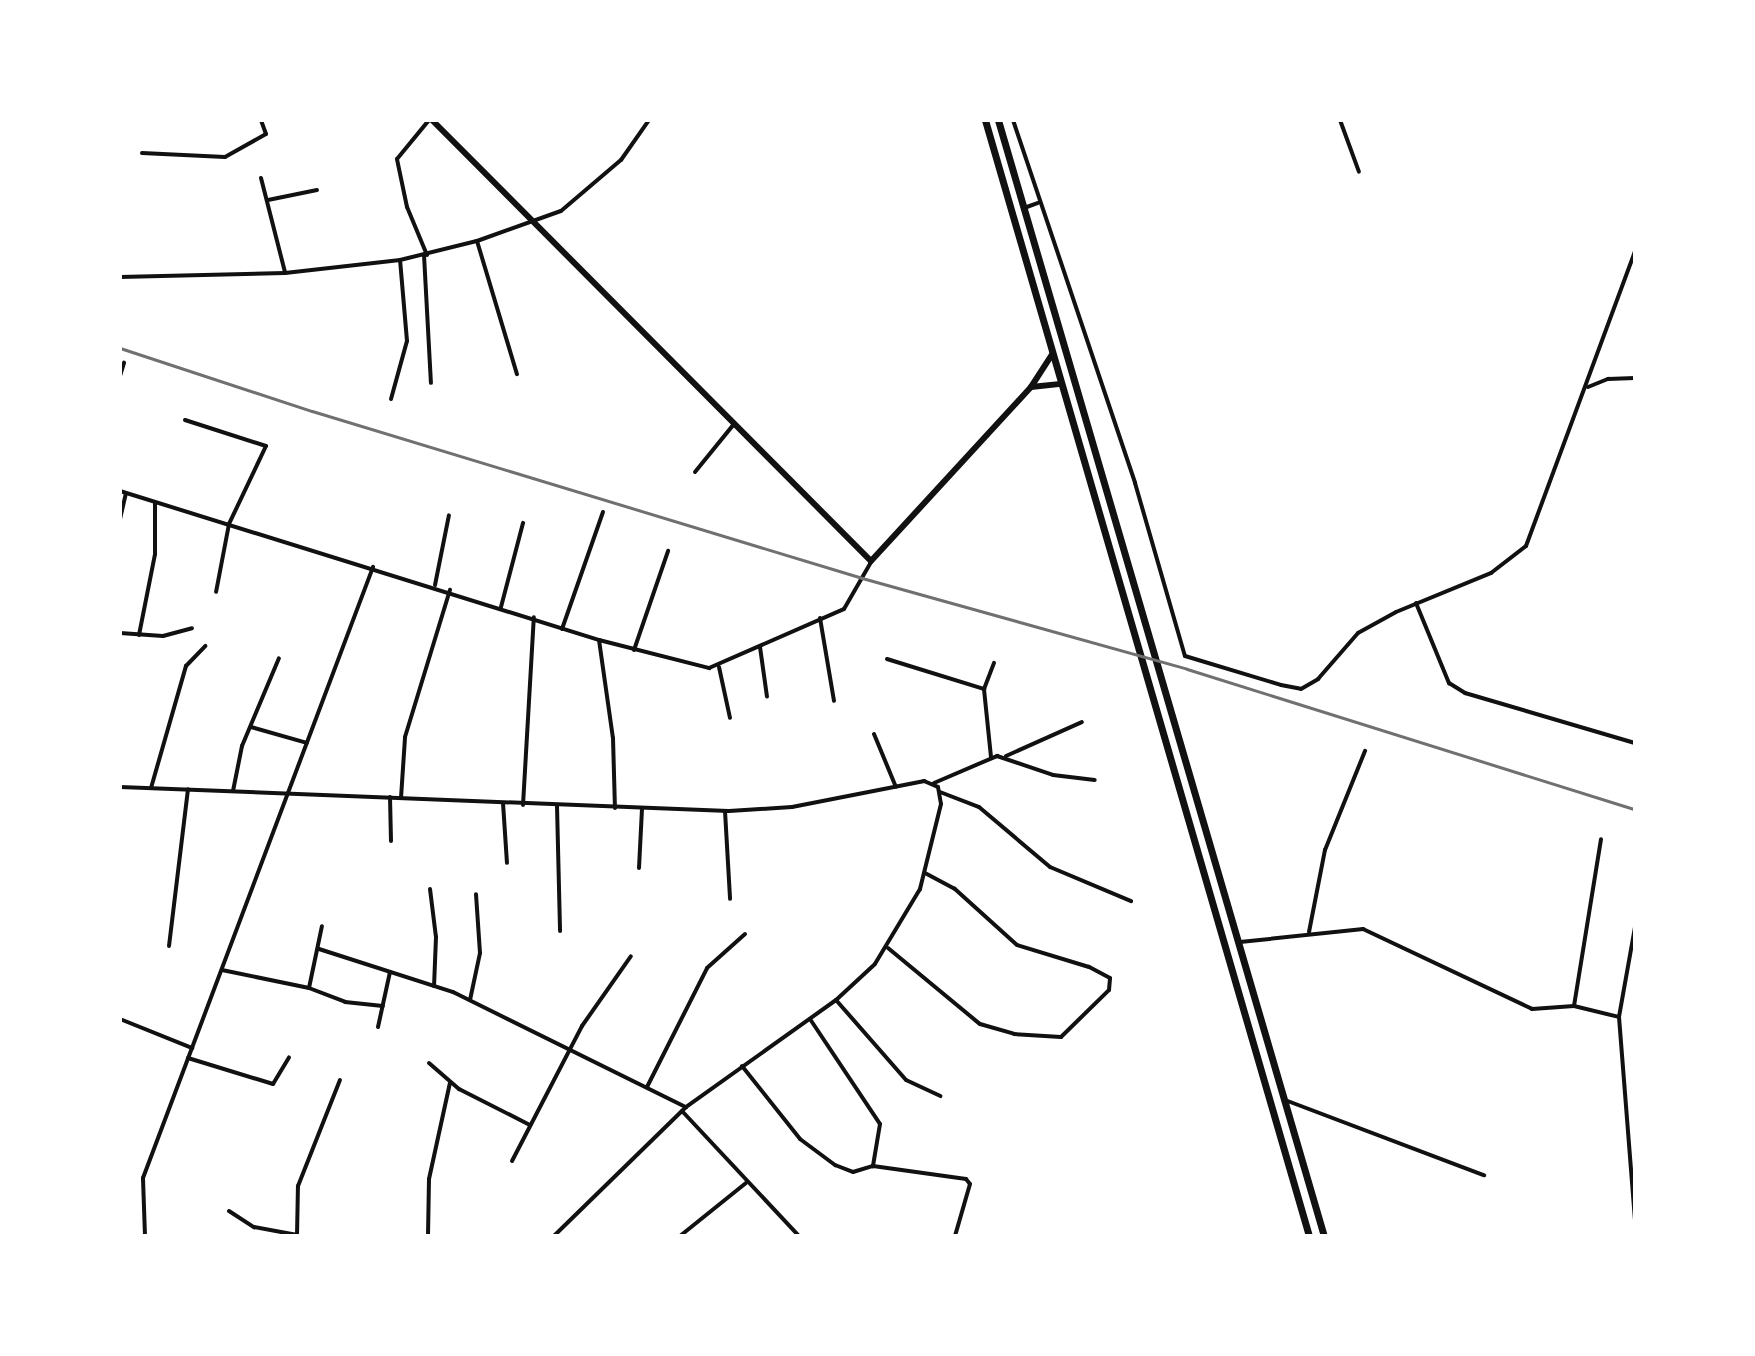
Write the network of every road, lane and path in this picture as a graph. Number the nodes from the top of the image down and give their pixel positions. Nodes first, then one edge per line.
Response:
1 (261, 120) edge
2 (431, 120) edge
3 (649, 120) edge
4 (985, 120) edge
5 (998, 120) edge
6 (1013, 120) edge
7 (1340, 120) edge
8 (142, 153) dead end
9 (1359, 172) dead end
10 (261, 178) dead end
11 (317, 190) dead end
12 (268, 201) junction
13 (1038, 203) junction
14 (1024, 208) junction
15 (534, 223) junction
16 (477, 241) junction
17 (1635, 251) edge
18 (425, 255) junction
19 (400, 260) junction
20 (285, 273) junction
21 (120, 277) edge
22 (1053, 353) junction
23 (124, 363) dead end
24 (517, 374) dead end
25 (120, 376) edge
26 (1635, 378) edge
27 (431, 383) dead end
28 (1061, 384) junction
29 (1031, 387) junction
30 (1588, 387) junction
31 (391, 399) dead end
32 (185, 420) dead end
33 (734, 423) junction
34 (695, 472) dead end
35 (123, 492) edge
36 (155, 501) junction
37 (603, 512) dead end
38 (449, 515) dead end
39 (120, 519) edge
40 (523, 523) dead end
41 (229, 524) junction
42 (668, 551) dead end
43 (871, 561) junction
44 (373, 567) junction
45 (435, 585) junction
46 (450, 590) junction
47 (216, 592) dead end
48 (1416, 603) junction
49 (501, 607) junction
50 (534, 617) junction
51 (820, 618) junction
52 (192, 628) dead end
53 (562, 629) junction
54 (120, 633) edge
55 (139, 635) junction
56 (599, 640) junction
57 (205, 646) dead end
58 (760, 647) junction
59 (634, 650) junction
60 (279, 658) dead end
61 (887, 659) dead end
62 (994, 663) dead end
63 (719, 667) junction
64 (984, 689) junction
65 (767, 697) dead end
66 (834, 701) dead end
67 (730, 718) dead end
68 (1082, 722) dead end
69 (251, 727) junction
70 (874, 734) dead end
71 (308, 743) junction
72 (1635, 743) edge
73 (1365, 751) dead end
74 (991, 757) junction
75 (1003, 757) junction
76 (1095, 780) dead end
77 (934, 783) junction
78 (120, 787) edge
79 (896, 787) junction
80 (151, 788) junction
81 (188, 789) junction
82 (233, 792) junction
83 (940, 792) junction
84 (291, 794) junction
85 (390, 797) junction
86 (401, 798) junction
87 (503, 803) junction
88 (523, 805) junction
89 (557, 806) junction
90 (615, 809) junction
91 (642, 809) junction
92 (725, 811) junction
93 (1601, 839) dead end
94 (391, 841) dead end
95 (507, 863) dead end
96 (639, 868) dead end
97 (925, 873) junction
98 (430, 889) dead end
99 (476, 894) dead end
100 (730, 899) dead end
101 (1131, 901) dead end
102 (322, 926) dead end
103 (1635, 927) edge
104 (560, 931) dead end
105 (1309, 932) junction
106 (745, 934) dead end
107 (1238, 943) junction
108 (169, 946) dead end
109 (888, 948) junction
110 (319, 949) junction
111 (631, 956) dead end
112 (222, 970) junction
113 (390, 972) junction
114 (434, 986) junction
115 (309, 988) junction
116 (470, 1000) junction
117 (836, 1000) junction
118 (383, 1006) junction
119 (1574, 1006) junction
120 (1619, 1017) junction
121 (810, 1018) junction
122 (120, 1019) edge
123 (378, 1027) dead end
124 (192, 1048) junction
125 (570, 1049) junction
126 (289, 1057) dead end
127 (188, 1058) junction
128 (429, 1063) dead end
129 (742, 1066) junction
130 (340, 1080) dead end
131 (450, 1083) junction
132 (647, 1087) junction
133 (940, 1096) dead end
134 (1283, 1100) junction
135 (684, 1109) junction
136 (530, 1125) junction
137 (512, 1161) dead end
138 (873, 1166) junction
139 (1484, 1175) dead end
140 (746, 1183) junction
141 (229, 1211) dead end
142 (1635, 1219) edge
143 (145, 1236) edge
144 (297, 1236) edge
145 (428, 1236) edge
146 (554, 1236) edge
147 (680, 1236) edge
148 (799, 1236) edge
149 (955, 1236) edge
150 (1309, 1236) edge
151 (1324, 1236) edge

1 - 8 street
2 - 15 street
2 - 18 street
3 - 15 street
4 - 22 main road
5 - 14 main road
6 - 13 street
7 - 9 street
10 - 12 street
11 - 12 street
12 - 20 street
13 - 14 street
13 - 48 street
14 - 107 main road
15 - 16 street
15 - 33 street
16 - 18 street
16 - 24 street
17 - 30 street
18 - 19 street
18 - 27 street
19 - 20 street
19 - 31 street
20 - 21 street
22 - 28 main road
22 - 29 street
23 - 25 street
26 - 30 street
28 - 29 street
28 - 150 main road
29 - 43 street
30 - 48 street
32 - 41 street
33 - 34 street
33 - 43 street
35 - 36 street
35 - 39 street
36 - 41 street
36 - 55 street
37 - 53 street
38 - 45 street
40 - 49 street
41 - 44 street
41 - 47 street
42 - 59 street
43 - 51 street
44 - 45 street
44 - 71 street
45 - 46 street
46 - 49 street
46 - 86 street
48 - 72 street
49 - 50 street
50 - 53 street
50 - 88 street
51 - 58 street
51 - 66 street
52 - 55 street
53 - 56 street
54 - 55 street
56 - 59 street
56 - 90 street
57 - 80 street
58 - 63 street
58 - 65 street
59 - 63 street
60 - 69 street
61 - 64 street
62 - 64 street
63 - 67 street
64 - 74 street
68 - 75 street
69 - 71 street
69 - 82 street
70 - 79 street
71 - 84 street
73 - 105 street
74 - 75 street
74 - 77 street
75 - 76 street
77 - 79 street
77 - 83 street
78 - 80 street
79 - 92 street
80 - 81 street
81 - 82 street
81 - 108 street
82 - 84 street
83 - 97 street
83 - 101 street
84 - 85 street
84 - 112 street
85 - 86 street
85 - 94 street
86 - 87 street
87 - 88 street
87 - 95 street
88 - 89 street
89 - 90 street
89 - 104 street
90 - 91 street
91 - 92 street
91 - 96 street
92 - 100 street
93 - 119 street
97 - 109 street
97 - 109 street
98 - 114 street
99 - 116 street
102 - 110 street
103 - 120 street
105 - 107 street
105 - 119 street
106 - 132 street
107 - 134 main road
109 - 117 street
110 - 113 street
110 - 115 street
111 - 125 street
112 - 115 street
112 - 124 street
113 - 114 street
113 - 118 street
114 - 116 street
115 - 118 street
116 - 125 street
117 - 121 street
117 - 133 street
118 - 123 street
119 - 120 street
120 - 142 street
121 - 129 street
121 - 138 street
122 - 124 street
124 - 127 street
125 - 132 street
125 - 136 street
126 - 127 street
127 - 143 street
128 - 131 street
129 - 135 street
129 - 138 street
130 - 144 street
131 - 136 street
131 - 145 street
132 - 135 street
134 - 139 street
134 - 151 main road
135 - 140 street
135 - 146 street
136 - 137 street
138 - 149 street
140 - 147 street
140 - 148 street
141 - 144 street

